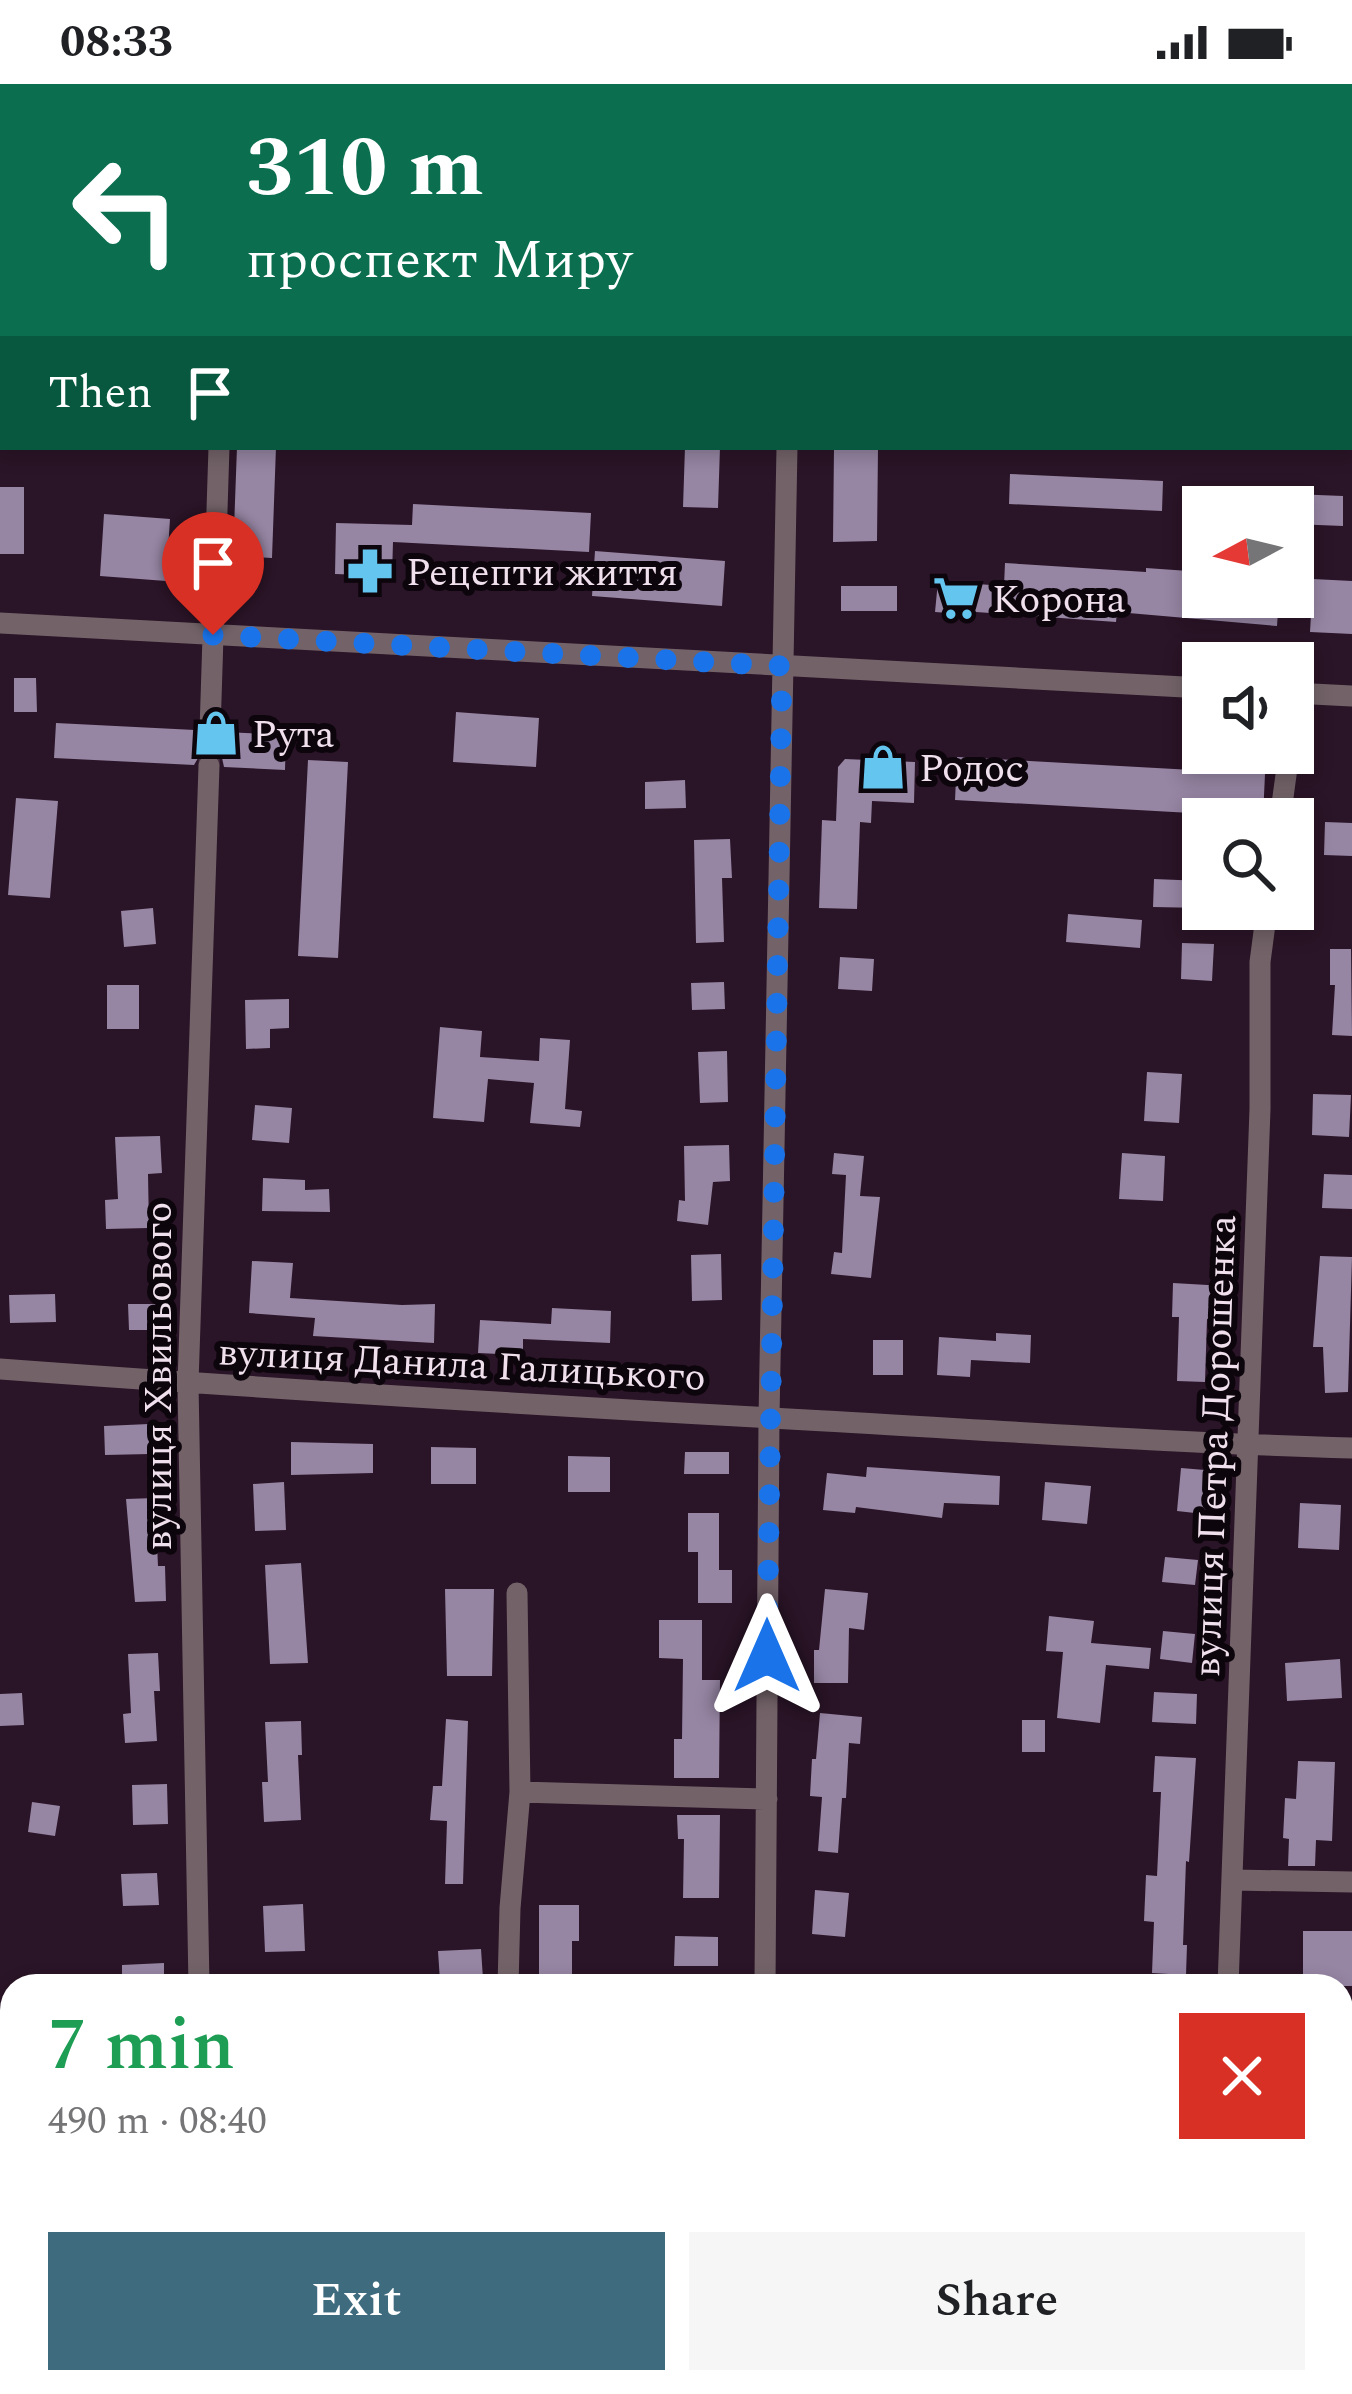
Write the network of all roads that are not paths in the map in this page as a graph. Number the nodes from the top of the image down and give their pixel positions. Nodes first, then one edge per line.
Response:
1 (219, 450) edge
2 (787, 450) edge
3 (0, 623) edge
4 (213, 635) junction
5 (782, 666) junction
6 (1182, 687) edge
7 (1314, 694) edge
8 (1352, 696) edge
9 (210, 731) tunnel mouth
10 (208, 766) tunnel mouth
11 (1265, 930) edge
12 (0, 1369) edge
13 (188, 1383) junction
14 (769, 1418) junction
15 (1250, 1445) junction
16 (1352, 1448) edge
17 (517, 1593) dead end
18 (520, 1792) junction
19 (767, 1798) junction
20 (1233, 1880) junction
21 (1352, 1882) edge
22 (200, 1974) edge
23 (508, 1974) edge
24 (765, 1974) edge
25 (1229, 1974) edge

1 - 4 street
2 - 5 street
3 - 4 street
4 - 5 street
4 - 9 street
5 - 6 street
5 - 14 street
7 - 8 street
10 - 13 street, вулиця Хвильового
11 - 15 street, вулиця Петра Дорошенка
12 - 13 street, вулиця Данила Галицького
13 - 14 street, вулиця Данила Галицького
13 - 22 street, вулиця Хвильового
14 - 15 street, вулиця Данила Галицького
14 - 19 street
15 - 16 street, вулиця Данила Галицького
15 - 20 street, вулиця Петра Дорошенка
17 - 18 street
18 - 19 street
18 - 23 street
19 - 24 street
20 - 21 street
20 - 25 street, вулиця Петра Дорошенка

